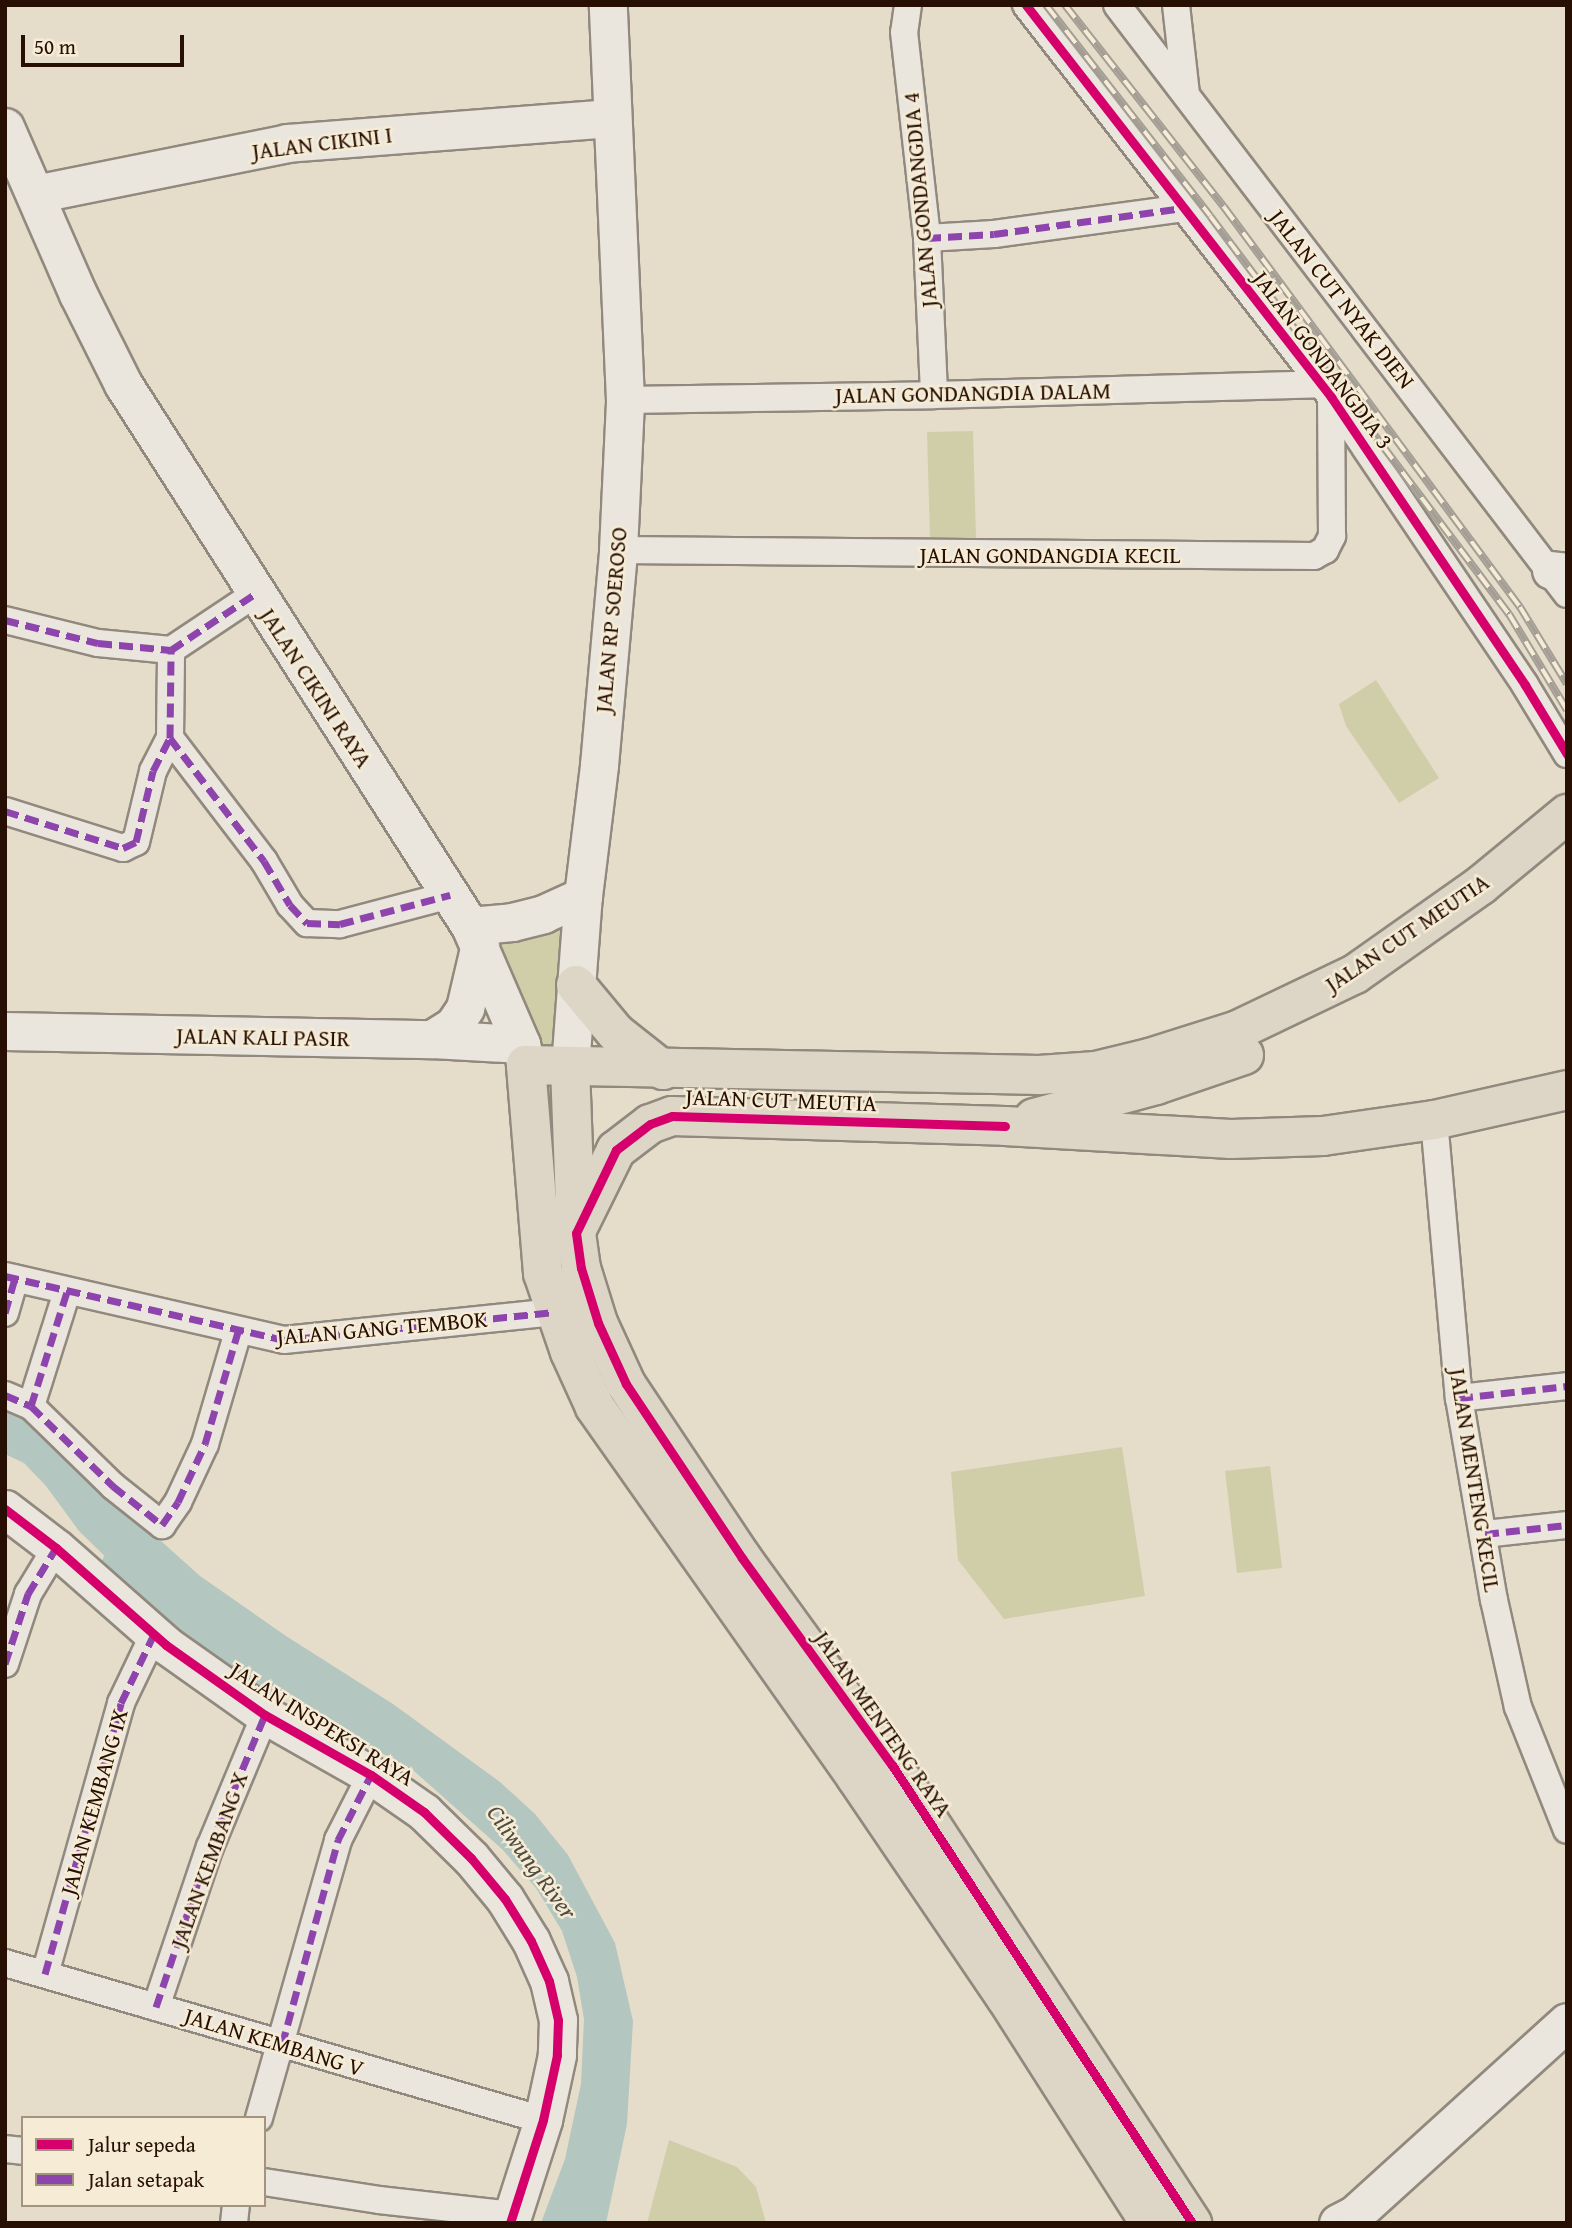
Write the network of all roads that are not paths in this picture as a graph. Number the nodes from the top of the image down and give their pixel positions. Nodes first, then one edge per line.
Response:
1 (608, 5) edge
2 (908, 5) edge
3 (1026, 5) edge
4 (1117, 5) edge
5 (1176, 5) edge
6 (1186, 97) junction
7 (612, 118) junction
8 (5, 127) edge
9 (34, 194) junction
10 (1183, 208) junction
11 (927, 238) junction
12 (1326, 390) junction
13 (934, 395) junction
14 (625, 400) junction
15 (618, 550) junction
16 (1561, 579) edge
17 (255, 594) junction
18 (5, 620) edge
19 (171, 650) junction
20 (170, 738) junction
21 (1567, 754) edge
22 (5, 811) edge
23 (1567, 814) edge
24 (1567, 847) edge
25 (450, 895) junction
26 (583, 896) junction
27 (475, 935) junction
28 (576, 985) junction
29 (5, 1031) edge
30 (432, 1039) junction
31 (524, 1055) junction
32 (570, 1067) junction
33 (667, 1070) junction
34 (1567, 1090) edge
35 (672, 1116) junction
36 (1434, 1119) junction
37 (1005, 1126) junction
38 (576, 1233) junction
39 (10, 1277) edge
40 (67, 1292) junction
41 (555, 1312) junction
42 (5, 1313) edge
43 (238, 1332) junction
44 (1567, 1386) edge
45 (5, 1395) edge
46 (1459, 1398) junction
47 (31, 1406) junction
48 (5, 1509) edge
49 (1567, 1525) edge
50 (1485, 1534) junction
51 (56, 1548) junction
52 (154, 1634) junction
53 (5, 1664) edge
54 (265, 1715) junction
55 (371, 1775) junction
56 (1567, 1830) edge
57 (5, 1963) edge
58 (45, 1974) junction
59 (156, 2007) junction
60 (1567, 2022) edge
61 (282, 2045) junction
62 (260, 2116) edge
63 (544, 2120) junction
64 (266, 2182) edge
65 (511, 2219) edge
66 (1348, 2220) edge
67 (1150, 2223) edge
68 (1192, 2223) edge

1 - 7 street, JALAN RP SOEROSO
2 - 11 street, JALAN GONDANGDIA 4
3 - 10 street, JALAN GONDANGDIA 3
4 - 6 street, JALAN CUT NYAK DIEN
5 - 6 street
6 - 16 street, JALAN CUT NYAK DIEN
7 - 9 street, JALAN CIKINI I
7 - 14 street, JALAN RP SOEROSO
8 - 9 street, JALAN CIKINI RAYA
9 - 17 street, JALAN CIKINI RAYA
10 - 11 street
10 - 12 street, JALAN GONDANGDIA 3
11 - 13 street, JALAN GONDANGDIA 4
12 - 13 street, JALAN GONDANGDIA DALAM
12 - 15 street, JALAN GONDANGDIA KECIL
12 - 21 street, JALAN GONDANGDIA 3
13 - 14 street, JALAN GONDANGDIA DALAM
14 - 15 street, JALAN RP SOEROSO
15 - 26 street, JALAN RP SOEROSO
17 - 19 street
17 - 25 street, JALAN CIKINI RAYA
18 - 19 street
19 - 20 street
20 - 22 street
20 - 25 street
23 - 33 main road, JALAN CUT MEUTIA
24 - 37 main road, JALAN CUT MEUTIA
25 - 27 street, JALAN CIKINI RAYA
26 - 27 street
26 - 28 street, JALAN RP SOEROSO
27 - 30 street
27 - 31 street, JALAN CIKINI RAYA
28 - 32 street, JALAN RP SOEROSO
28 - 33 main road
29 - 30 street, JALAN KALI PASIR
30 - 31 street, JALAN KALI PASIR
31 - 32 main road, JALAN CUT MEUTIA
31 - 41 main road, JALAN CIKINI RAYA
32 - 33 main road, JALAN CUT MEUTIA
32 - 38 main road, JALAN RP SOEROSO
33 - 35 main road
34 - 36 main road, JALAN CUT MEUTIA
35 - 37 main road, JALAN CUT MEUTIA
35 - 38 main road, JALAN CUT MEUTIA
36 - 37 main road, JALAN CUT MEUTIA
36 - 46 street, JALAN MENTENG KECIL
38 - 68 main road, JALAN MENTENG RAYA
39 - 40 street, JALAN GANG TEMBOK
39 - 42 street
40 - 43 street, JALAN GANG TEMBOK
40 - 47 street
41 - 43 street, JALAN GANG TEMBOK
41 - 67 main road
43 - 47 street
44 - 46 street
45 - 47 street
46 - 50 street, JALAN MENTENG KECIL
48 - 51 street, JALAN INSPEKSI RAYA
49 - 50 street
50 - 56 street, JALAN MENTENG KECIL
51 - 52 street, JALAN INSPEKSI RAYA
51 - 53 street
52 - 54 street, JALAN INSPEKSI RAYA
52 - 58 street, JALAN KEMBANG IX
54 - 55 street, JALAN INSPEKSI RAYA
54 - 59 street, JALAN KEMBANG X
55 - 61 street
55 - 63 street, JALAN INSPEKSI RAYA
57 - 58 street, JALAN KEMBANG V
58 - 59 street, JALAN KEMBANG V
59 - 61 street, JALAN KEMBANG V
60 - 66 street
61 - 62 street
61 - 63 street, JALAN KEMBANG V
63 - 65 street, JALAN INSPEKSI RAYA
64 - 65 street

